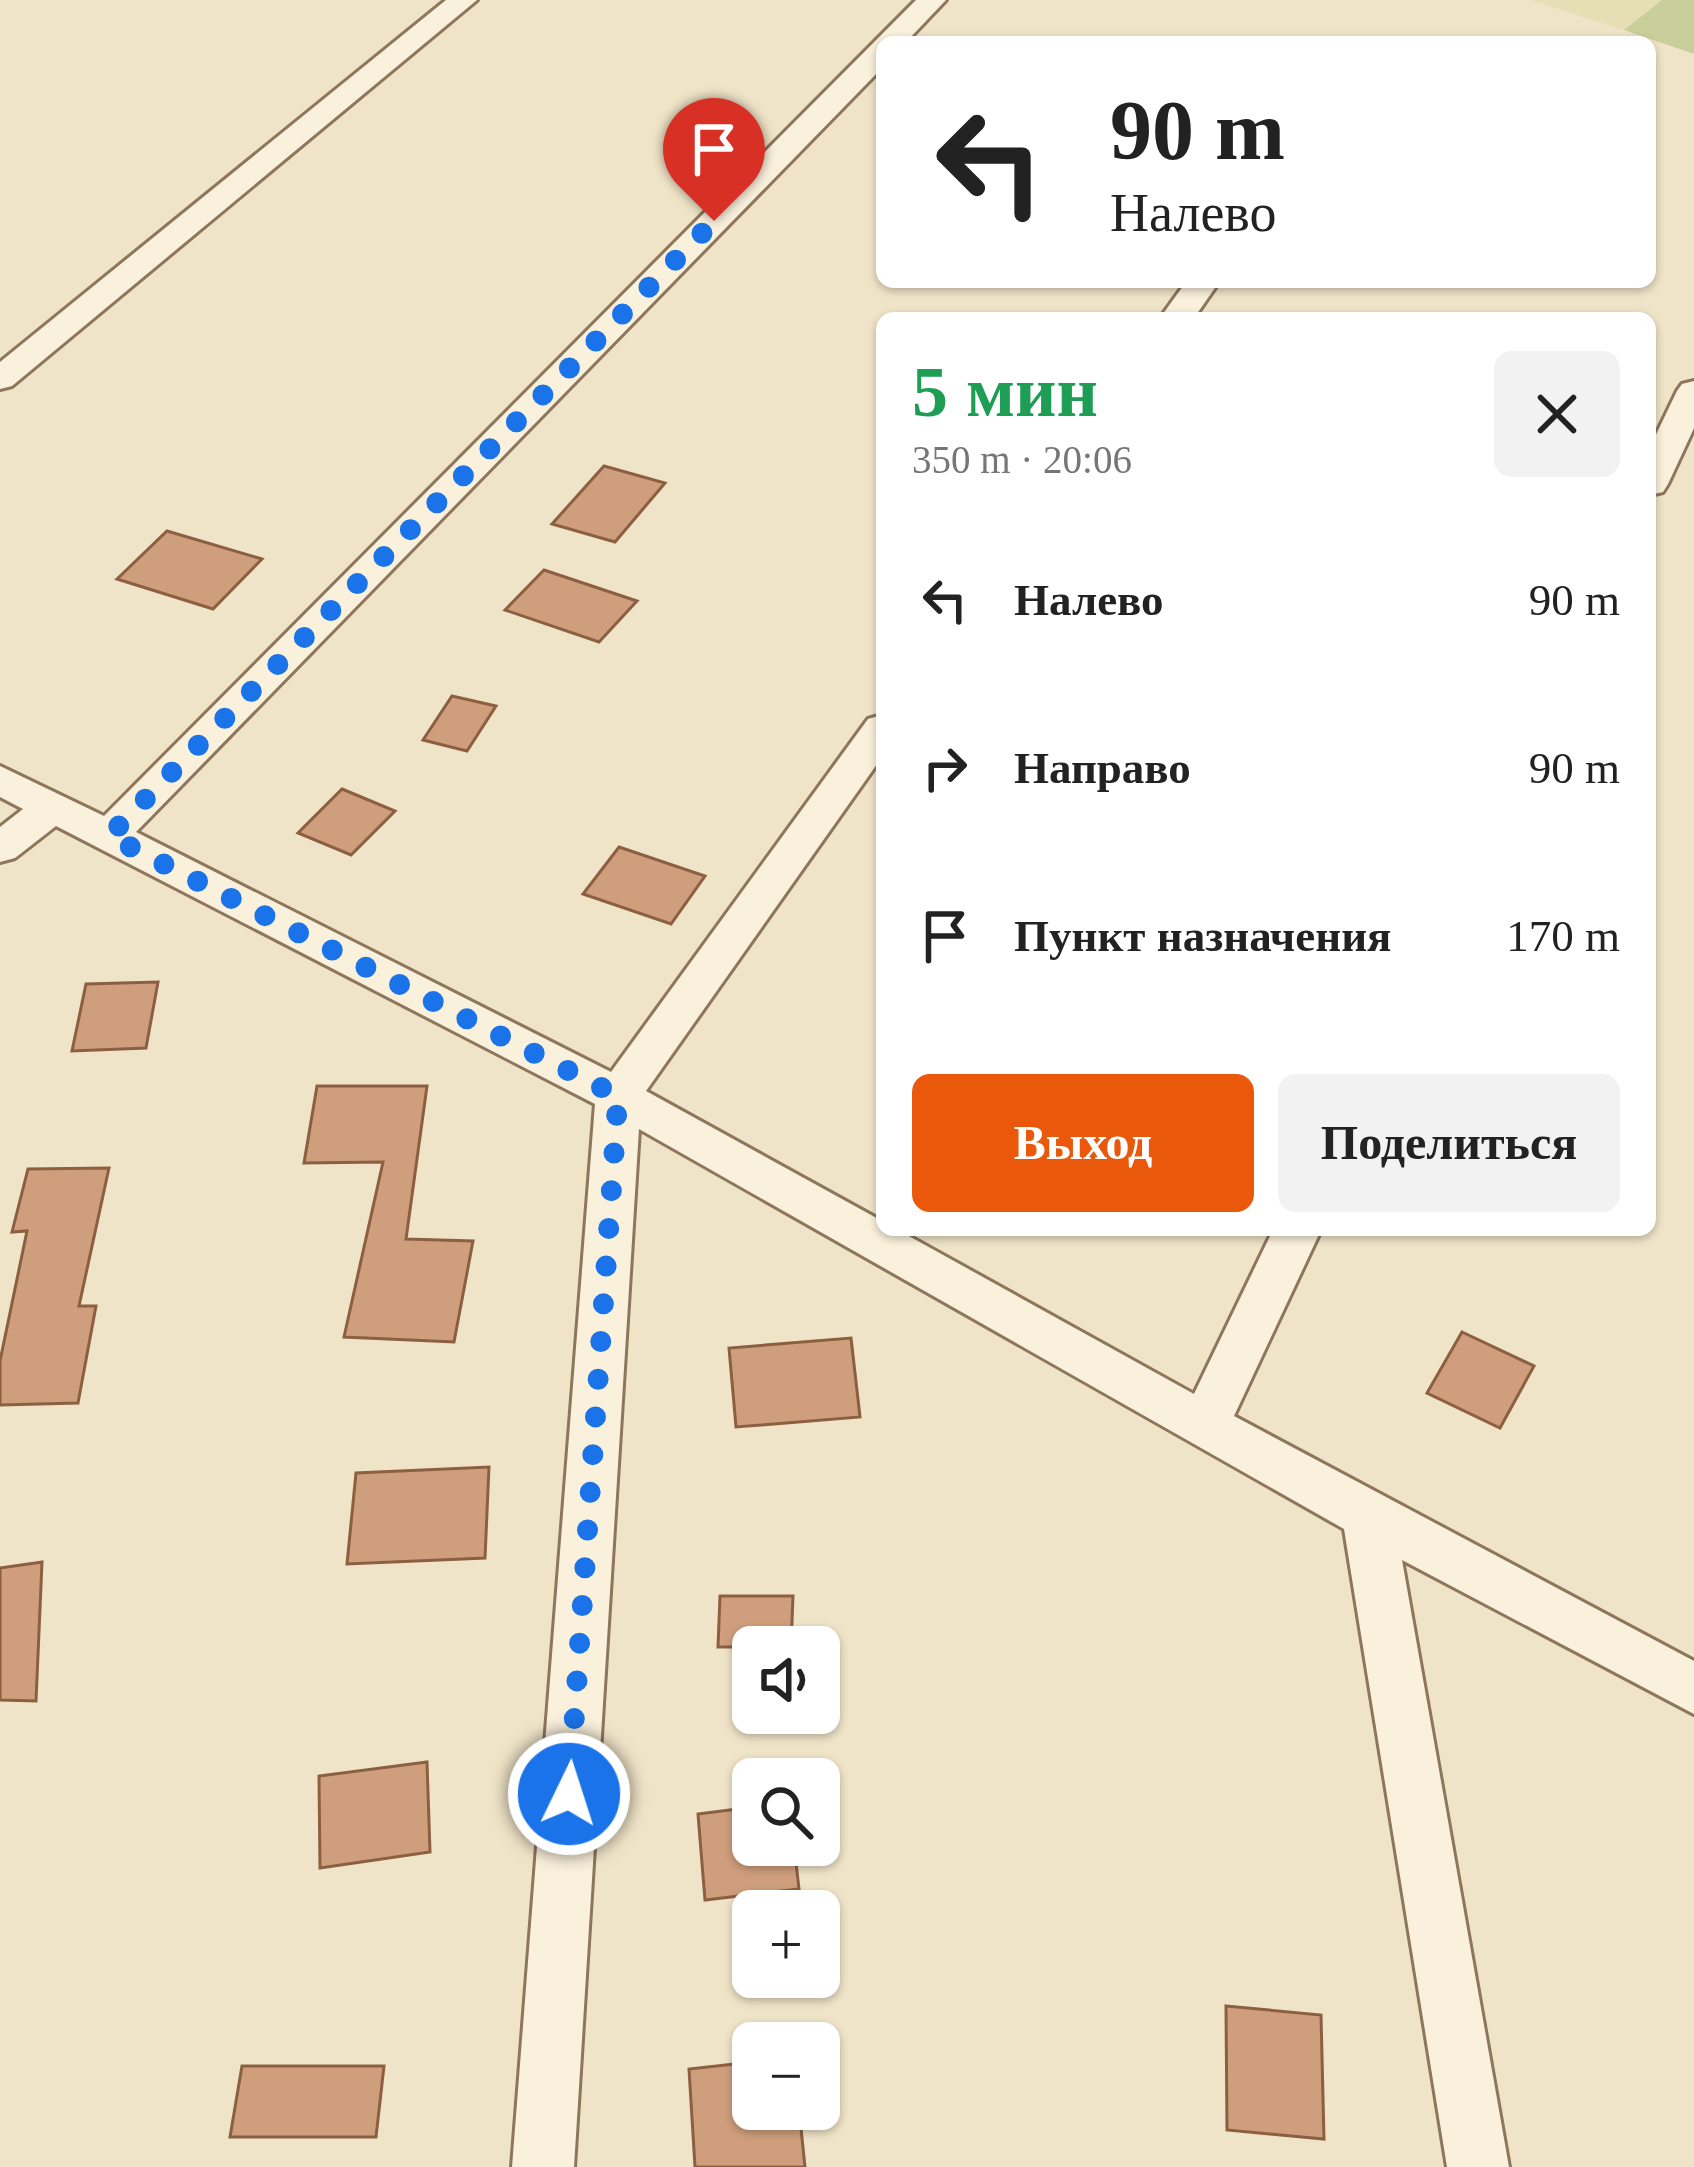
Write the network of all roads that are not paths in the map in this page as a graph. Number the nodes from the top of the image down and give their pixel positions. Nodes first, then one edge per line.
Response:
1 (464, 0) edge
2 (932, 0) edge
3 (896, 36) edge
4 (876, 57) edge
5 (0, 379) edge
6 (1694, 392) edge
7 (1656, 471) edge
8 (876, 736) edge
9 (0, 779) edge
10 (53, 807) junction
11 (109, 836) junction
12 (0, 848) edge
13 (618, 1096) junction
14 (1294, 1236) edge
15 (1204, 1424) junction
16 (1368, 1516) junction
17 (1694, 1689) edge
18 (543, 2167) edge
19 (1478, 2167) edge

1 - 5 street
2 - 3 street
4 - 11 street
6 - 7 street
8 - 13 street
9 - 10 street
10 - 11 street
10 - 12 street
11 - 13 street
13 - 15 street
13 - 18 street
14 - 15 street
15 - 16 street
16 - 17 street
16 - 19 street

